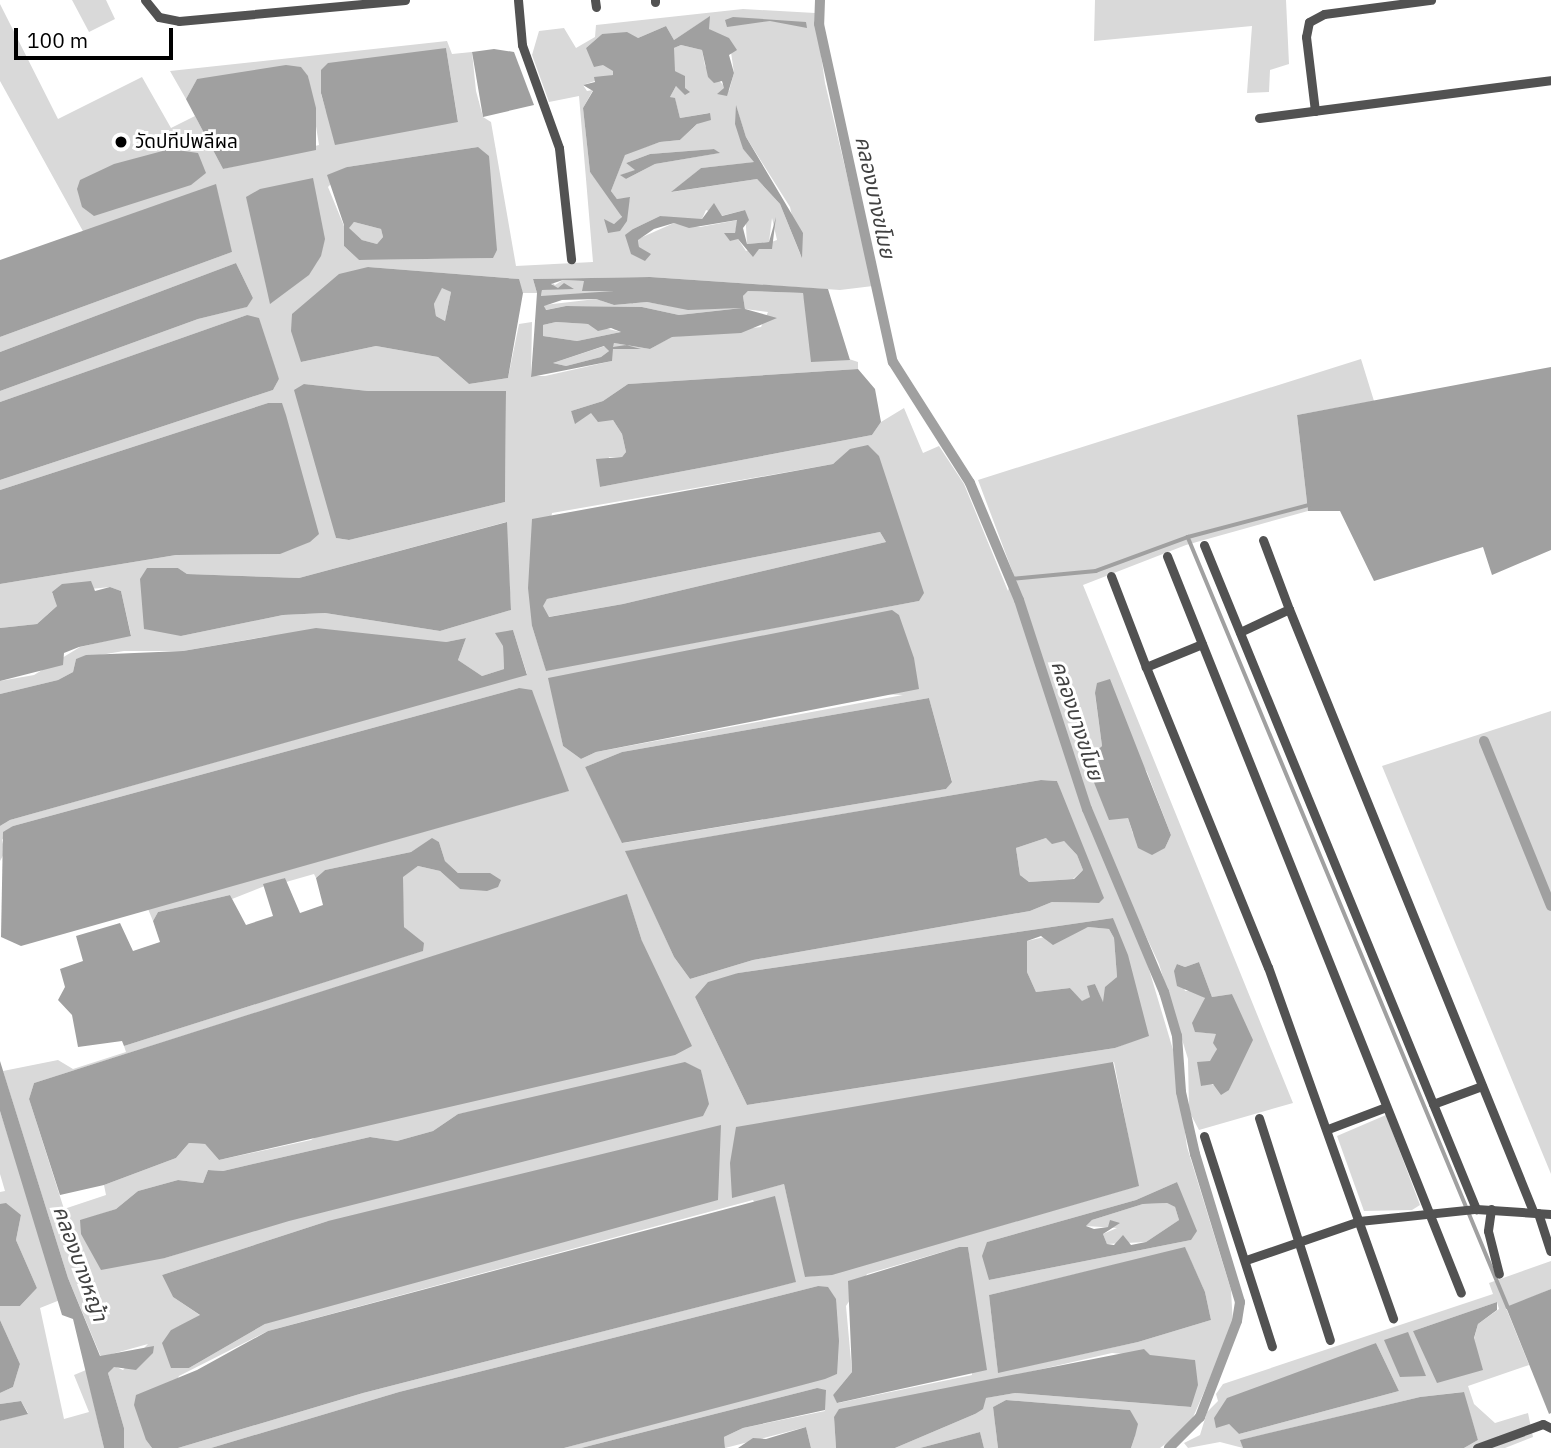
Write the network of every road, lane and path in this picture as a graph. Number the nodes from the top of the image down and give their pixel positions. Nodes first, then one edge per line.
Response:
1 (145, 0) edge
2 (405, 0) edge
3 (518, 0) edge
4 (1431, 0) edge
5 (1551, 80) edge
6 (1315, 111) junction
7 (1259, 118) dead end
8 (571, 259) dead end
9 (1264, 540) dead end
10 (1204, 545) dead end
11 (1167, 556) dead end
12 (1111, 576) dead end
13 (1289, 610) junction
14 (1240, 632) junction
15 (1202, 644) junction
16 (1146, 667) junction
17 (1482, 1086) junction
18 (1433, 1104) junction
19 (1386, 1107) junction
20 (1259, 1118) dead end
21 (1328, 1129) junction
22 (1204, 1136) dead end
23 (1492, 1209) junction
24 (1469, 1210) junction
25 (1535, 1212) junction
26 (1428, 1213) junction
27 (1551, 1214) edge
28 (1359, 1221) junction
29 (1300, 1239) junction
30 (1550, 1251) edge
31 (1246, 1261) junction
32 (1499, 1274) dead end
33 (1461, 1293) dead end
34 (1392, 1318) dead end
35 (1331, 1340) dead end
36 (1272, 1346) dead end
37 (1551, 1428) edge
38 (1477, 1448) edge

1 - 2 street
3 - 8 street
4 - 6 street
5 - 6 street
6 - 7 street
9 - 13 street
10 - 14 street
11 - 15 street
12 - 16 street
13 - 14 street
13 - 17 street
14 - 18 street
15 - 16 street
15 - 19 street
16 - 21 street
17 - 18 street
17 - 25 street
18 - 24 street
19 - 21 street
19 - 26 street
20 - 29 street
21 - 28 street
22 - 31 street
23 - 24 street
23 - 25 street
23 - 32 street
24 - 26 street
25 - 27 street
25 - 30 street
26 - 28 street
26 - 33 street
28 - 29 street
28 - 34 street
29 - 31 street
29 - 35 street
31 - 36 street
37 - 38 street

